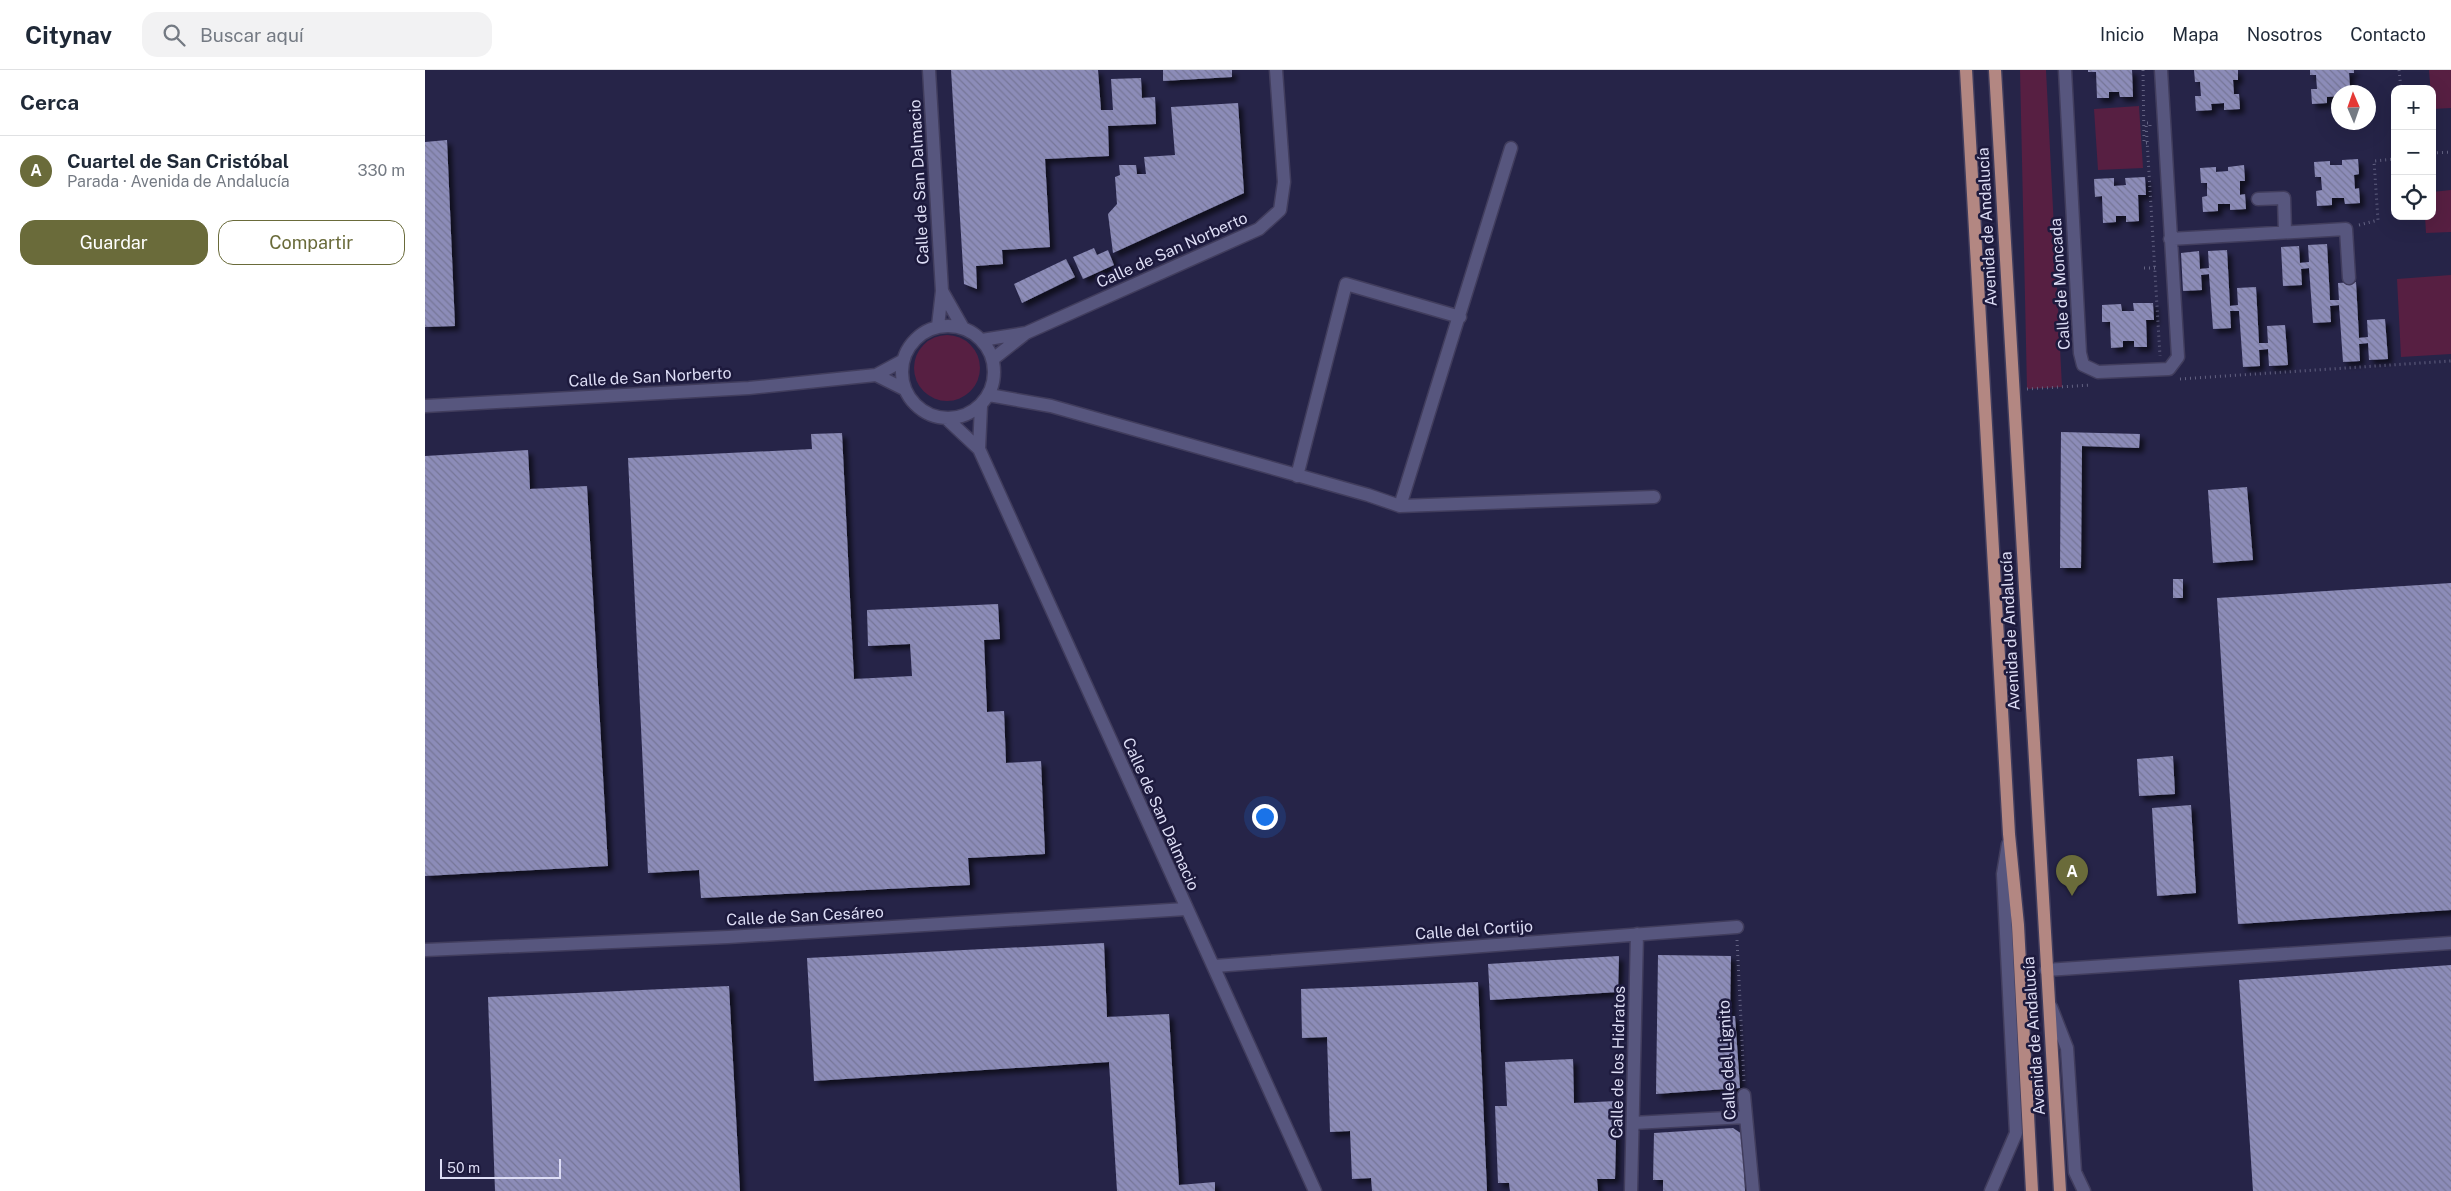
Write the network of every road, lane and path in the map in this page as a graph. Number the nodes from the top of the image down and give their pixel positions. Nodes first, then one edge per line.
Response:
1 (929, 70) edge
2 (1275, 70) edge
3 (1966, 70) edge
4 (1995, 70) edge
5 (2065, 70) edge
6 (2143, 70) edge
7 (2161, 70) edge
8 (2399, 70) edge
9 (2401, 85) edge
10 (2150, 134) dead end
11 (2147, 143) junction
12 (1511, 148) dead end
13 (2451, 152) edge
14 (2436, 153) edge
15 (2391, 159) edge
16 (2258, 199) dead end
17 (2346, 229) junction
18 (2285, 232) junction
19 (2170, 239) junction
20 (2145, 268) dead end
21 (2155, 268) junction
22 (2349, 278) dead end
23 (942, 291) junction
24 (1460, 317) junction
25 (938, 326) junction
26 (963, 328) junction
27 (1026, 333) junction
28 (982, 340) junction
29 (993, 359) junction
30 (902, 361) junction
31 (2451, 361) edge
32 (2161, 368) junction
33 (876, 375) junction
34 (2173, 379) dead end
35 (2097, 384) dead end
36 (904, 389) junction
37 (2027, 390) dead end
38 (989, 395) junction
39 (425, 406) edge
40 (981, 406) junction
41 (947, 419) junction
42 (979, 449) junction
43 (1297, 476) junction
44 (1654, 497) dead end
45 (1400, 506) junction
46 (2009, 834) junction
47 (1186, 909) junction
48 (1737, 926) joint
49 (1637, 934) junction
50 (2451, 943) edge
51 (425, 950) edge
52 (1215, 966) junction
53 (2046, 970) junction
54 (2049, 1003) junction
55 (1744, 1094) joint
56 (1746, 1117) junction
57 (1633, 1123) junction
58 (1315, 1191) edge
59 (1631, 1191) edge
60 (1753, 1191) edge
61 (1991, 1191) edge
62 (2032, 1191) edge
63 (2059, 1191) edge
64 (2084, 1191) edge

1 - 23 street, Calle de San Dalmacio
2 - 27 street, Calle de San Norberto
3 - 46 main road, Avenida de Andalucía
4 - 53 main road, Avenida de Andalucía
5 - 32 street, Calle de Moncada
6 - 11 path
7 - 19 street
8 - 9 path
10 - 11 path
11 - 21 path
12 - 24 street
13 - 14 path
15 - 17 path
16 - 18 street
17 - 18 street
17 - 22 street
18 - 19 street
19 - 32 street
20 - 21 path
21 - 32 path
23 - 25 street, Calle de San Dalmacio
23 - 26 street, Calle de San Dalmacio
24 - 43 street
24 - 45 street
25 - 26 street
25 - 30 street
26 - 28 street
27 - 28 street, Calle de San Norberto
27 - 29 street, Calle de San Norberto
28 - 29 street
29 - 38 street
30 - 33 street, Calle de San Norberto
30 - 36 street
31 - 34 path
33 - 36 street
33 - 39 street, Calle de San Norberto
35 - 37 path
36 - 41 street
38 - 40 street
38 - 43 street
40 - 41 street
40 - 42 street, Calle de San Dalmacio
41 - 42 street, Calle de San Dalmacio
42 - 47 street, Calle de San Dalmacio
43 - 45 street
44 - 45 street
46 - 61 street, Avenida de Andalucía
46 - 62 main road, Avenida de Andalucía
47 - 51 street, Calle de San Cesáreo
47 - 52 street, Calle de San Dalmacio
48 - 49 street, Calle del Cortijo
48 - 55 path, Calle del Lignito
49 - 52 street, Calle del Cortijo
49 - 57 street, Calle de los Hidratos
50 - 53 street
52 - 58 street, Calle de San Dalmacio
53 - 54 main road, Avenida de Andalucía
54 - 63 main road, Avenida de Andalucía
54 - 64 street
55 - 56 street, Calle del Lignito
56 - 57 street
56 - 60 street, Calle del Lignito
57 - 59 street, Calle de los Hidratos

